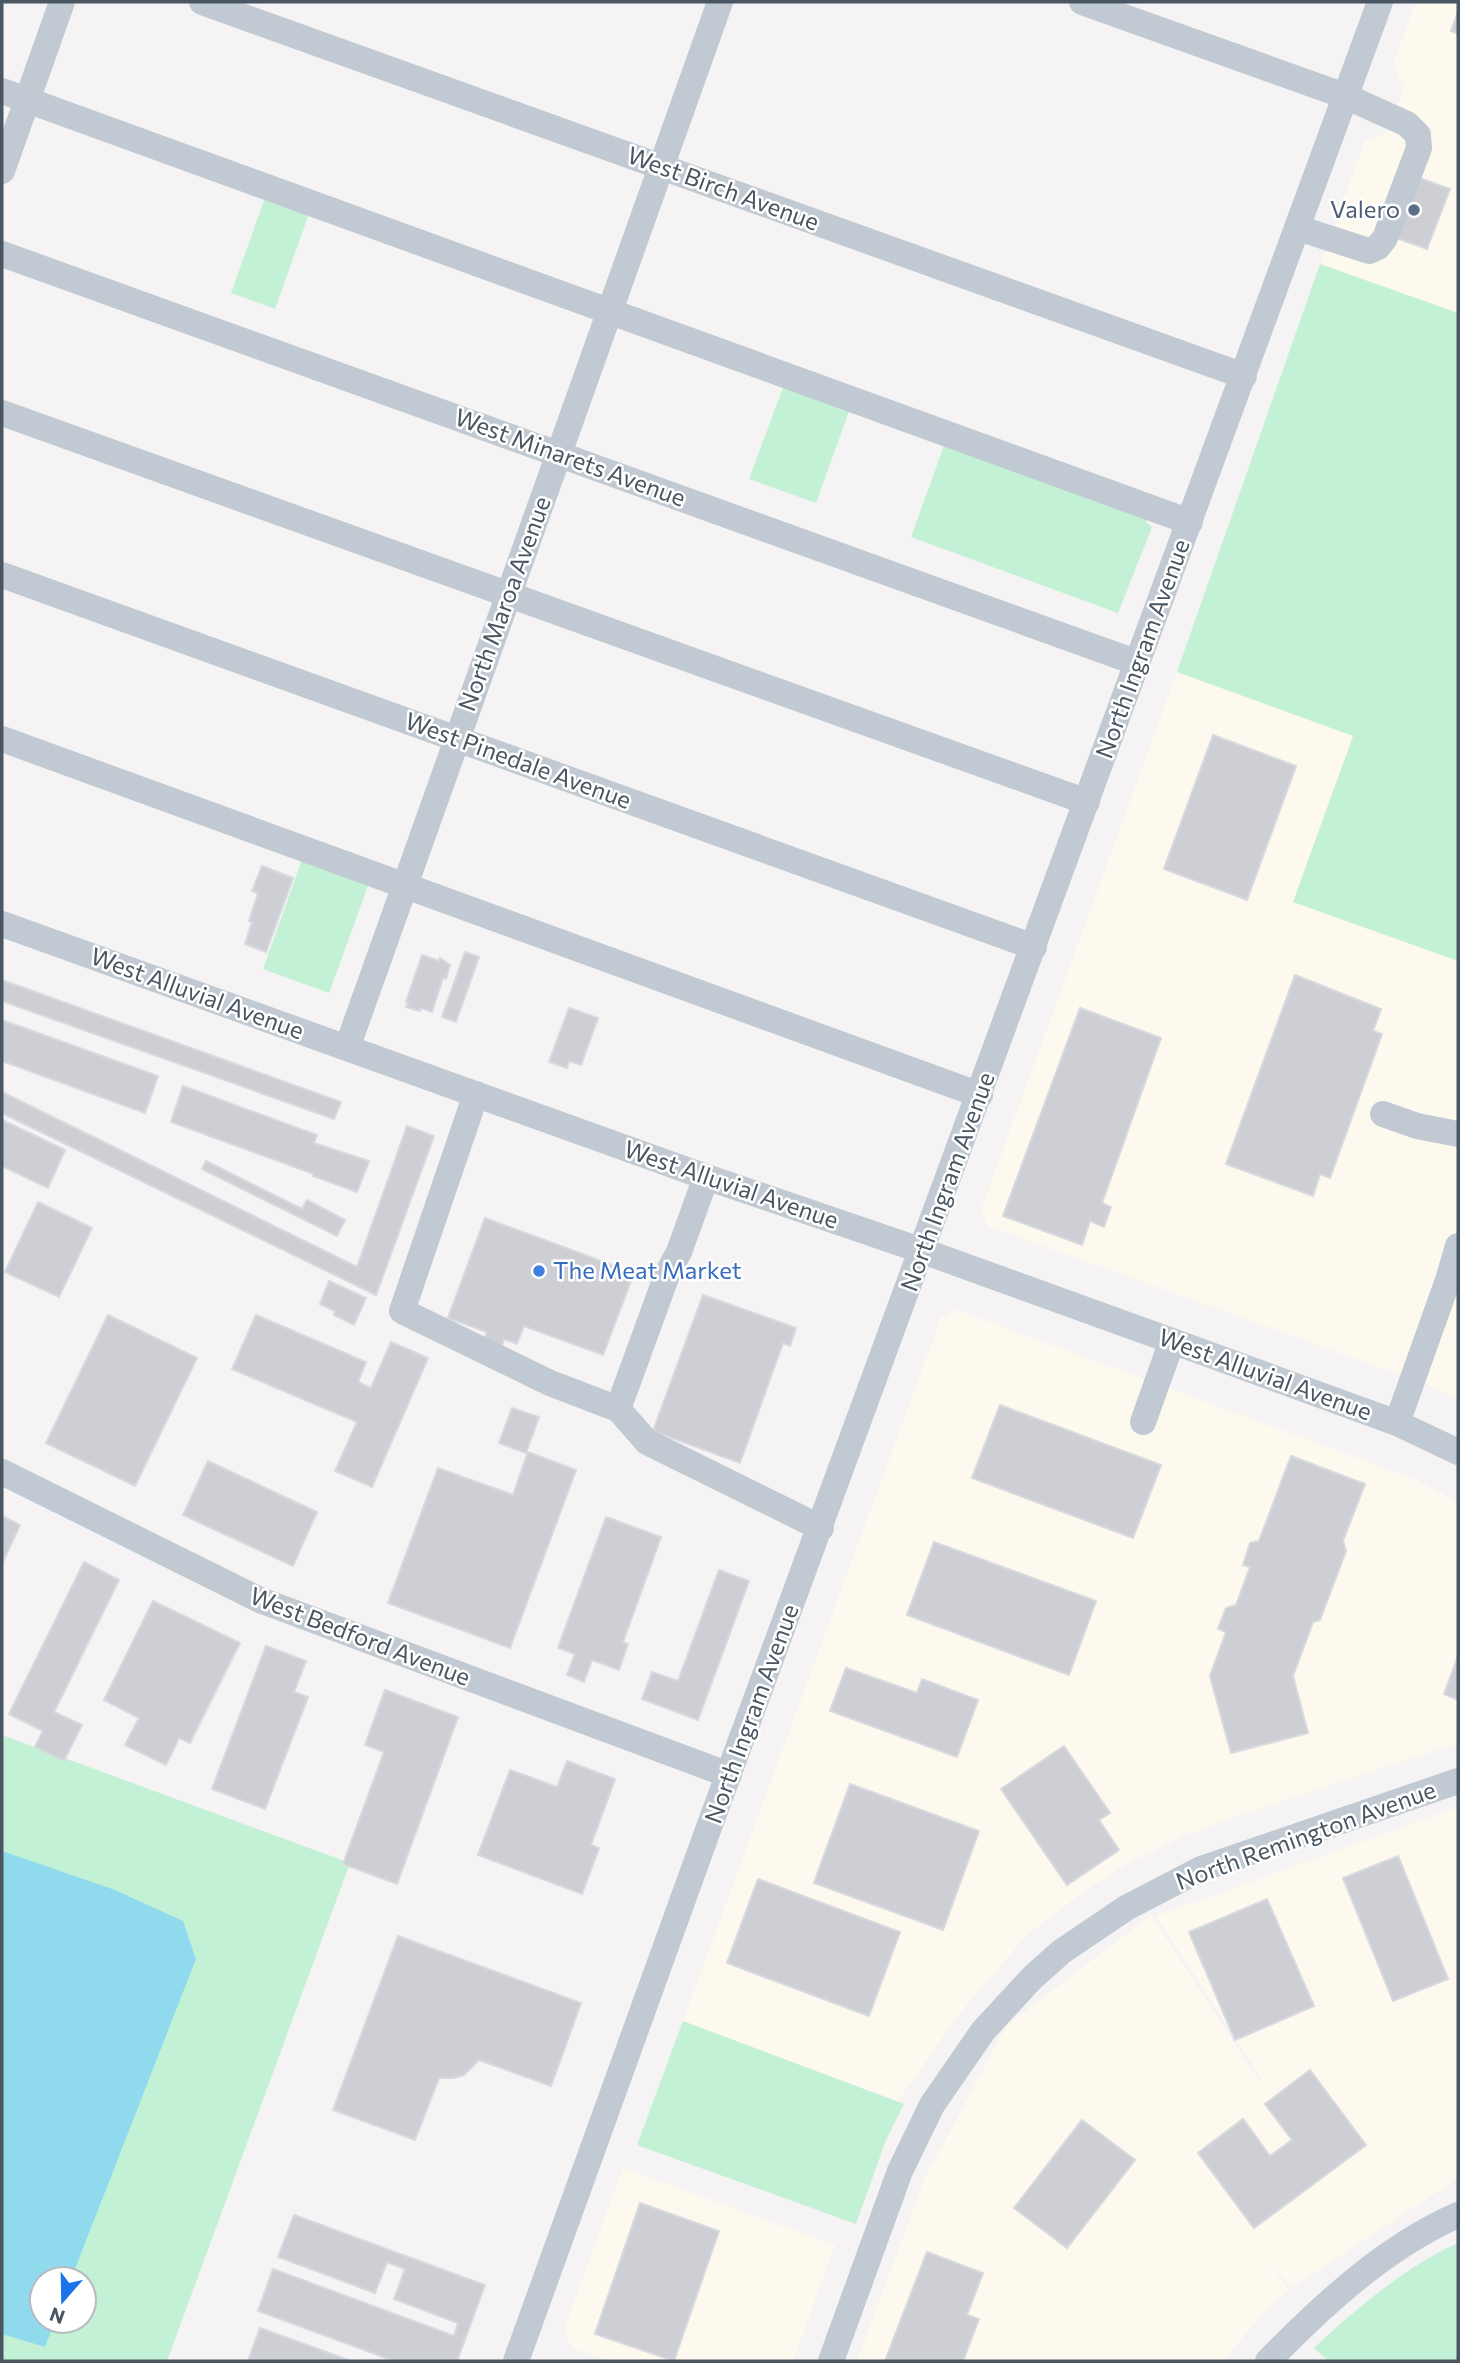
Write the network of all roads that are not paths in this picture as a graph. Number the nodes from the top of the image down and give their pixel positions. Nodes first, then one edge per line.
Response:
1 (62, 2) edge
2 (202, 2) edge
3 (720, 2) edge
4 (1082, 2) edge
5 (1380, 2) edge
6 (2, 91) edge
7 (1345, 96) junction
8 (27, 100) junction
9 (661, 167) junction
10 (2, 171) edge
11 (1297, 228) junction
12 (2, 254) edge
13 (610, 311) junction
14 (1244, 376) junction
15 (2, 413) edge
16 (559, 454) junction
17 (1190, 522) junction
18 (2, 575) edge
19 (509, 594) junction
20 (1138, 663) junction
21 (2, 739) edge
22 (457, 739) junction
23 (1087, 802) junction
24 (405, 886) junction
25 (2, 924) edge
26 (1034, 947) junction
27 (347, 1048) junction
28 (477, 1094) junction
29 (979, 1095) junction
30 (1383, 1114) dead end
31 (1417, 1126) junction
32 (1458, 1134) edge
33 (1458, 1154) edge
34 (706, 1177) junction
35 (1458, 1246) edge
36 (923, 1251) junction
37 (1453, 1274) edge
38 (1172, 1341) junction
39 (618, 1409) junction
40 (1143, 1422) dead end
41 (1397, 1423) junction
42 (1458, 1452) edge
43 (2, 1472) edge
44 (821, 1528) junction
45 (729, 1775) junction
46 (1458, 1781) edge
47 (1458, 2215) edge
48 (516, 2361) edge
49 (831, 2361) edge
50 (1268, 2361) edge

1 - 8 street
2 - 9 street, West Birch Avenue
3 - 9 street, North Maroa Avenue
4 - 7 street
5 - 7 street, North Ingram Avenue
6 - 8 street
7 - 11 street, North Ingram Avenue
7 - 11 street
8 - 10 street
8 - 13 street
9 - 13 street, North Maroa Avenue
9 - 14 street, West Birch Avenue
11 - 14 street, North Ingram Avenue
12 - 16 street, West Minarets Avenue
13 - 16 street, North Maroa Avenue
13 - 17 street
14 - 17 street, North Ingram Avenue
15 - 19 street
16 - 19 street, North Maroa Avenue
16 - 20 street, West Minarets Avenue
17 - 20 street, North Ingram Avenue
18 - 22 street, West Pinedale Avenue
19 - 22 street, North Maroa Avenue
19 - 23 street
20 - 23 street, North Ingram Avenue
21 - 24 street
22 - 24 street, North Maroa Avenue
22 - 26 street, West Pinedale Avenue
23 - 26 street, North Ingram Avenue
24 - 27 street, North Maroa Avenue
24 - 29 street
25 - 27 street, West Alluvial Avenue
26 - 29 street, North Ingram Avenue
27 - 28 street, West Alluvial Avenue
28 - 34 street, West Alluvial Avenue
28 - 39 street
29 - 36 street, North Ingram Avenue
30 - 31 street
31 - 32 street
31 - 33 street
34 - 36 street, West Alluvial Avenue
34 - 39 street
35 - 37 street
36 - 38 street, West Alluvial Avenue
36 - 44 street, North Ingram Avenue
37 - 41 street
38 - 40 street
38 - 41 street, West Alluvial Avenue
39 - 44 street
41 - 42 street, West Alluvial Avenue
43 - 45 street, West Bedford Avenue
44 - 45 street, North Ingram Avenue
45 - 48 street, North Ingram Avenue
46 - 49 street, North Remington Avenue
47 - 50 street

